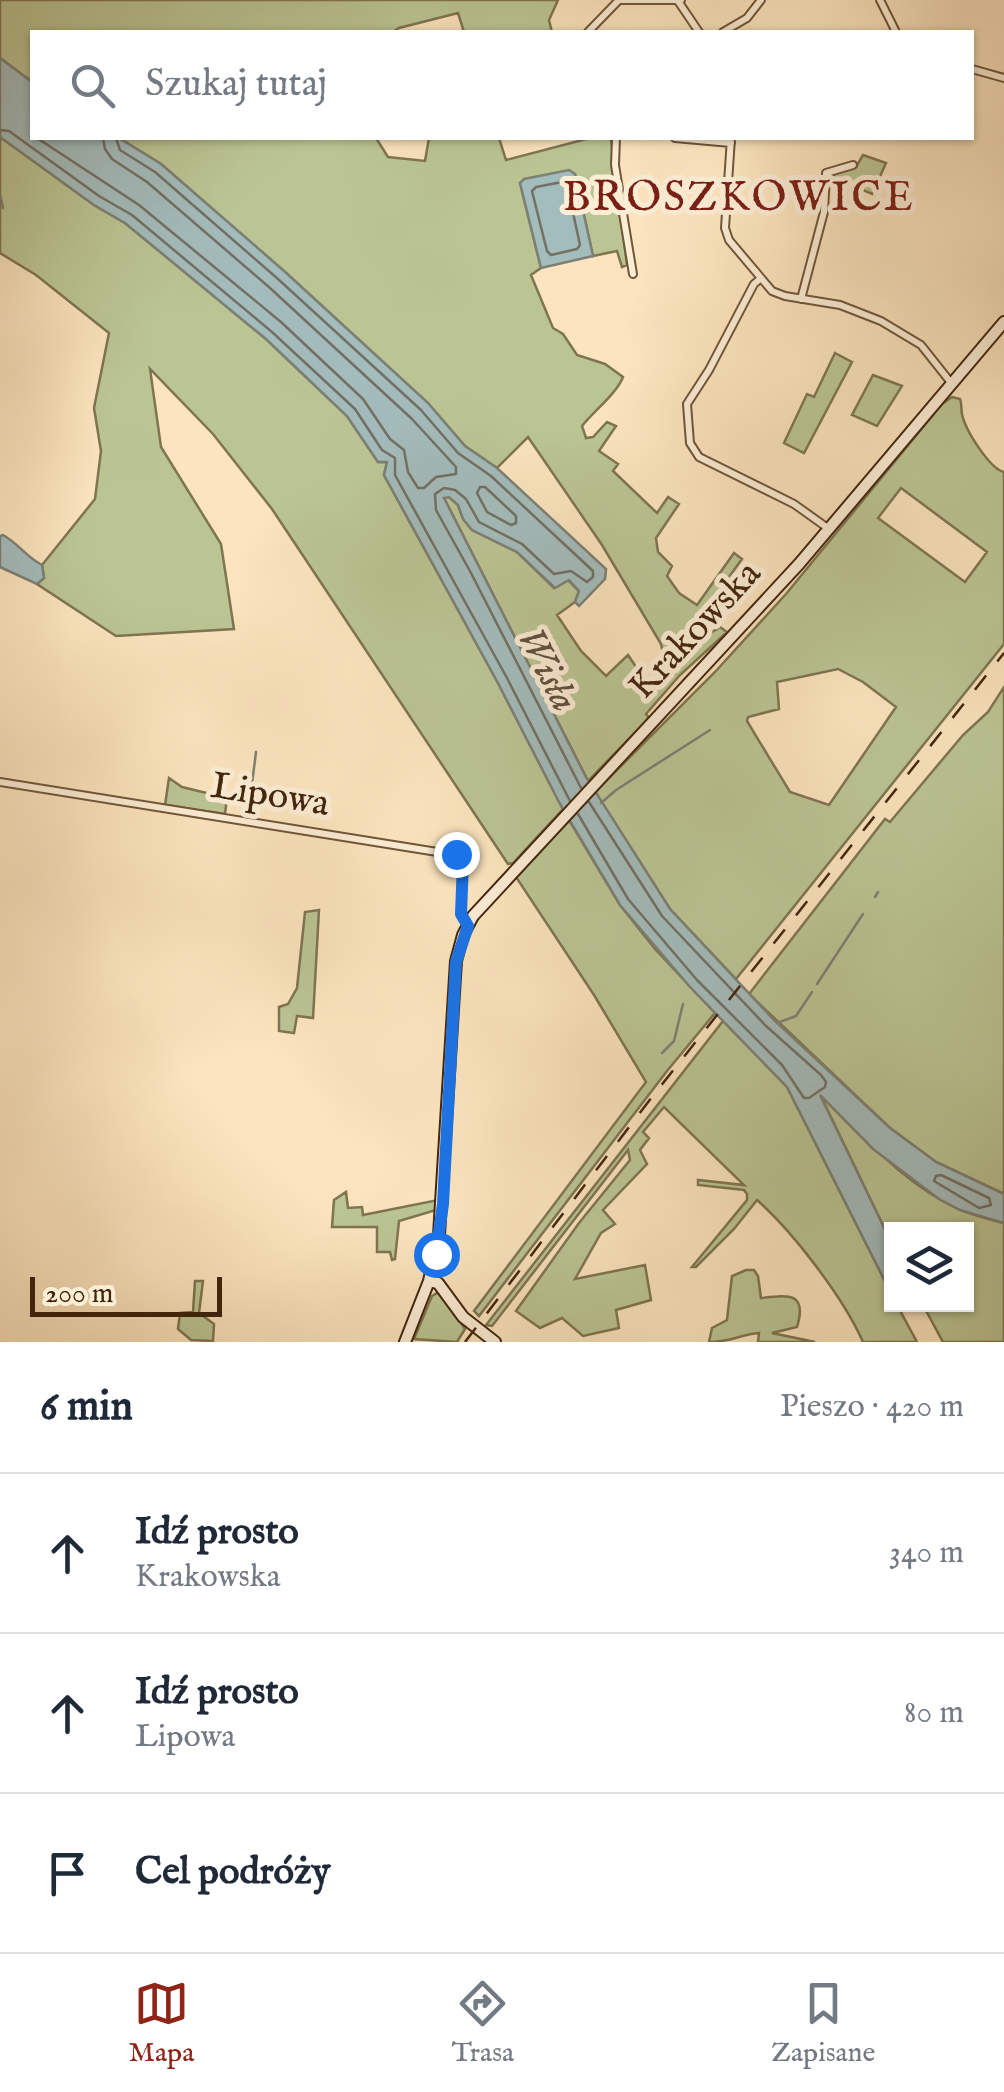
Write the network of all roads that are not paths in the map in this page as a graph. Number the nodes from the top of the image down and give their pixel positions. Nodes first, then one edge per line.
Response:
1 (623, 0) edge
2 (680, 0) edge
3 (761, 0) edge
4 (880, 0) edge
5 (590, 30) edge
6 (698, 30) edge
7 (726, 30) edge
8 (895, 30) edge
9 (974, 70) edge
10 (1004, 78) edge
11 (616, 140) edge
12 (731, 140) edge
13 (853, 166) dead end
14 (632, 274) dead end
15 (760, 279) junction
16 (801, 299) junction
17 (1004, 322) edge
18 (953, 384) junction
19 (829, 529) junction
20 (0, 782) edge
21 (468, 926) junction
22 (430, 1281) junction
23 (406, 1342) edge
24 (495, 1342) edge

1 - 2 street
1 - 5 street
2 - 6 street
3 - 7 street
4 - 8 street
9 - 10 street
11 - 14 street
12 - 15 street
13 - 16 street
15 - 16 street
15 - 19 street
16 - 18 street
17 - 18 street, Krakowska
18 - 19 street, Krakowska
19 - 21 street, Krakowska
20 - 21 street, Lipowa
21 - 22 street, Krakowska
22 - 23 street, Krakowska
22 - 24 street

